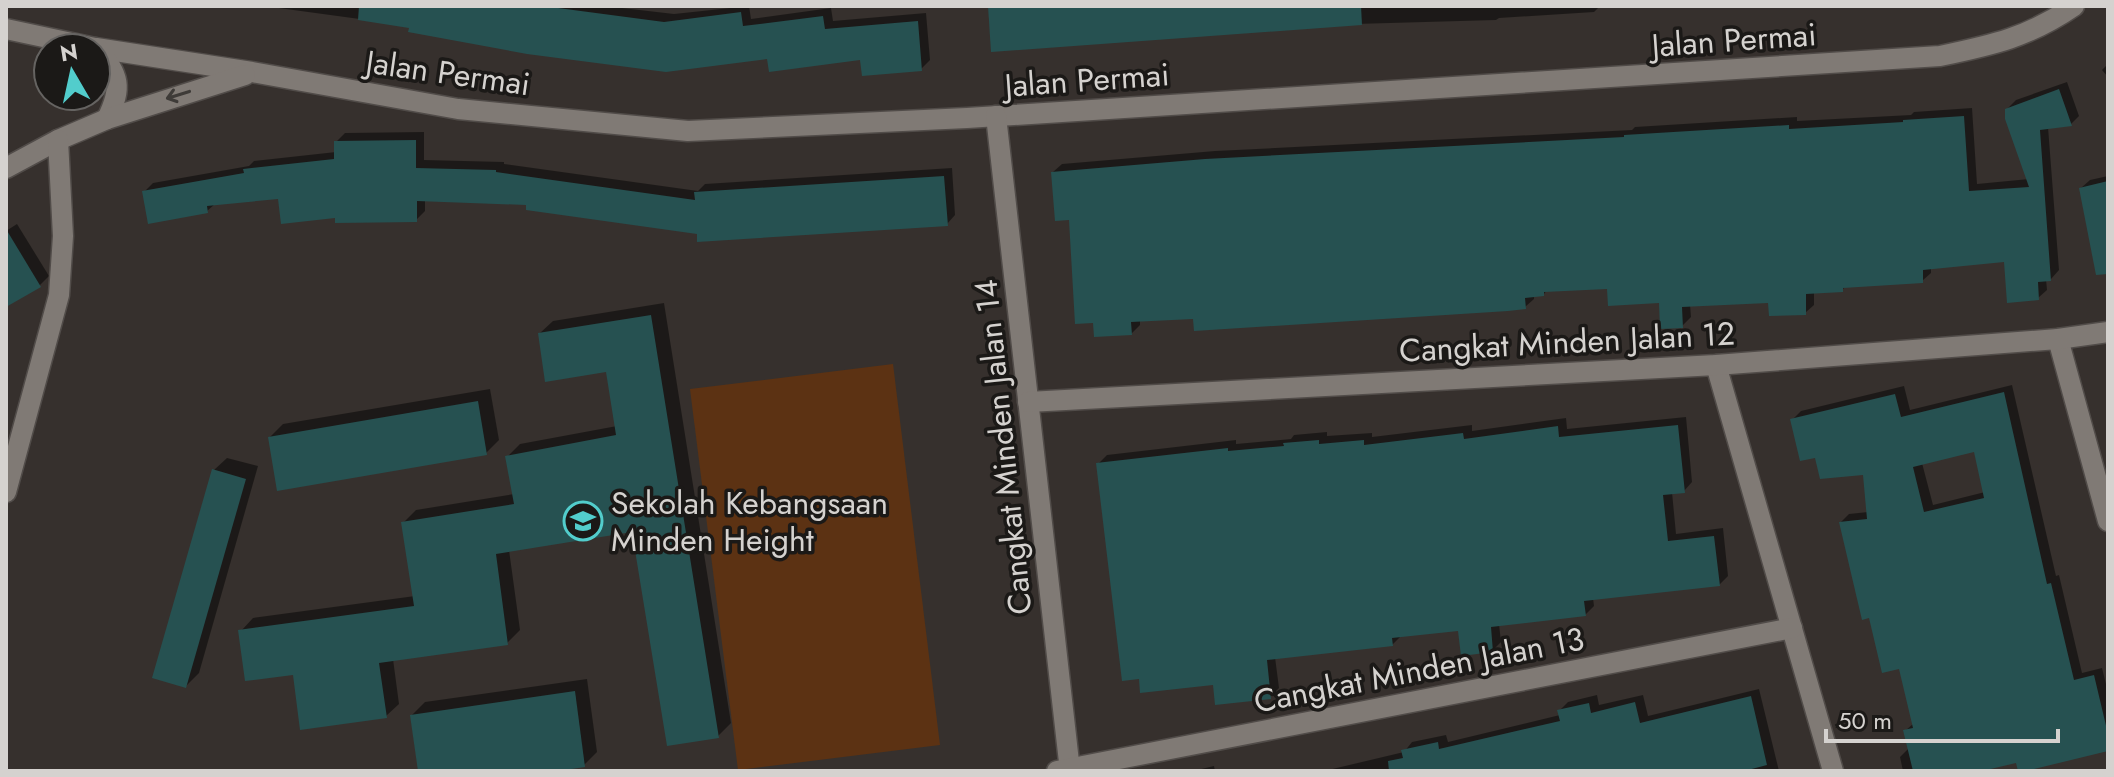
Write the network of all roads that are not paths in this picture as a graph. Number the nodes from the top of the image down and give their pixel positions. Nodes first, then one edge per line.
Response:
1 (2074, 6) edge
2 (6, 29) edge
3 (32, 34) edge
4 (112, 50) edge
5 (112, 68) edge
6 (252, 72) junction
7 (112, 109) edge
8 (110, 112) edge
9 (996, 116) junction
10 (107, 119) junction
11 (58, 140) junction
12 (6, 168) edge
13 (2108, 332) edge
14 (2058, 339) junction
15 (1716, 365) junction
16 (1028, 402) junction
17 (6, 492) edge
18 (2108, 521) edge
19 (1792, 628) junction
20 (1066, 770) edge
21 (1833, 771) edge

1 - 9 street, Jalan Permai
2 - 3 street, Jalan Permai
4 - 6 street, Jalan Permai
5 - 7 street
6 - 9 street, Jalan Permai
6 -> 10 street
8 - 10 street
9 - 16 street, Cangkat Minden Jalan 14
10 - 11 street
11 - 12 street
11 - 17 street
13 - 14 street, Cangkat Minden Jalan 12
14 - 15 street, Cangkat Minden Jalan 12
14 - 18 street
15 - 16 street, Cangkat Minden Jalan 12
15 - 19 street
16 - 20 street, Cangkat Minden Jalan 14
19 - 20 street, Cangkat Minden Jalan 13
19 - 21 street

